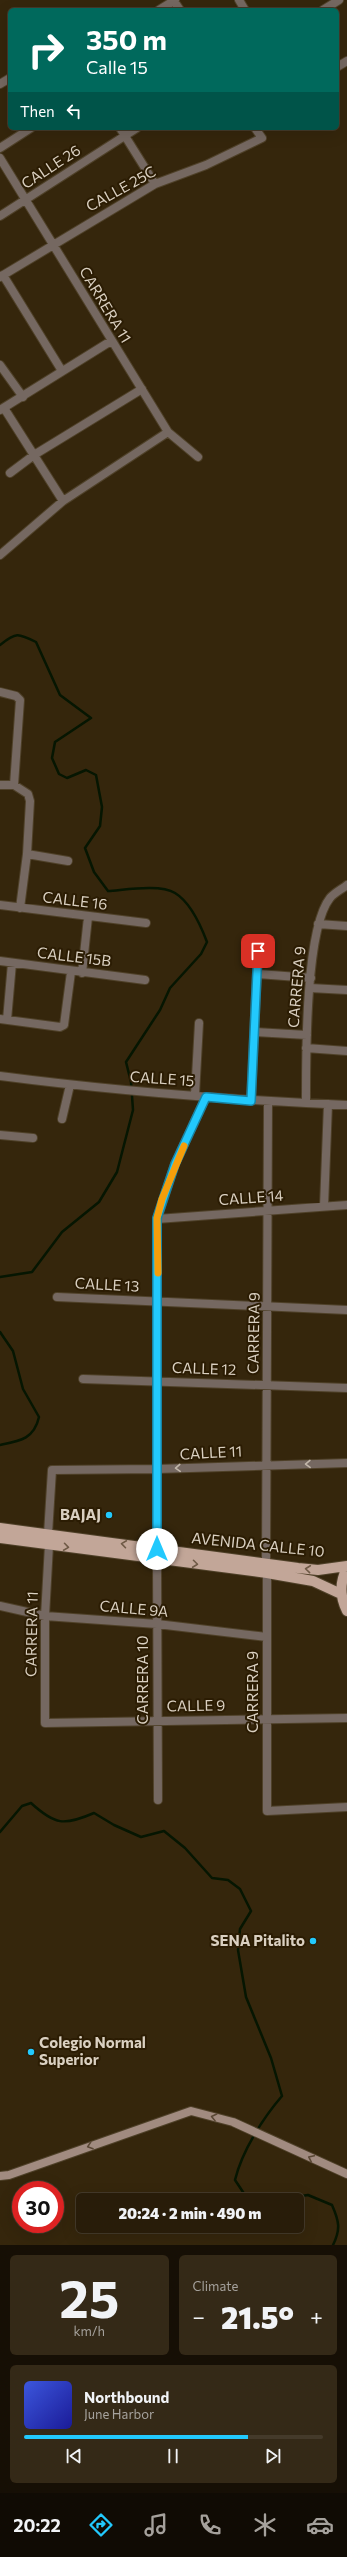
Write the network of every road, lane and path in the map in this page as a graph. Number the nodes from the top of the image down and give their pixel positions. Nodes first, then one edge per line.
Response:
1 (174, 0) edge
2 (339, 0) edge
3 (162, 8) edge
4 (326, 8) edge
5 (28, 130) edge
6 (121, 130) edge
7 (134, 130) edge
8 (256, 130) edge
9 (125, 135) junction
10 (0, 148) edge
11 (0, 158) edge
12 (154, 184) junction
13 (25, 200) junction
14 (0, 216) edge
15 (53, 245) junction
16 (2, 276) edge
17 (111, 341) junction
18 (0, 365) edge
19 (62, 372) junction
20 (142, 389) junction
21 (23, 397) junction
22 (2, 409) edge
23 (168, 432) junction
24 (34, 455) junction
25 (198, 457) dead end
26 (10, 473) dead end
27 (64, 501) junction
28 (0, 554) edge
29 (0, 692) edge
30 (0, 785) edge
31 (14, 785) junction
32 (27, 854) junction
33 (68, 861) dead end
34 (347, 885) edge
35 (0, 905) edge
36 (20, 908) junction
37 (88, 917) junction
38 (146, 924) dead end
39 (318, 924) junction
40 (347, 926) edge
41 (258, 951) dead end
42 (0, 961) edge
43 (12, 963) junction
44 (70, 972) junction
45 (82, 973) junction
46 (258, 974) junction
47 (311, 978) junction
48 (145, 980) dead end
49 (310, 988) junction
50 (347, 990) edge
51 (3, 1020) edge
52 (199, 1023) dead end
53 (255, 1032) junction
54 (307, 1035) junction
55 (306, 1048) junction
56 (347, 1051) edge
57 (0, 1076) edge
58 (70, 1085) junction
59 (195, 1095) junction
60 (206, 1097) junction
61 (251, 1101) junction
62 (268, 1102) junction
63 (306, 1102) junction
64 (328, 1104) junction
65 (347, 1105) edge
66 (62, 1119) dead end
67 (0, 1134) edge
68 (33, 1138) dead end
69 (347, 1205) edge
70 (324, 1206) junction
71 (268, 1212) junction
72 (157, 1218) junction
73 (57, 1297) dead end
74 (158, 1302) junction
75 (268, 1307) junction
76 (347, 1310) edge
77 (83, 1379) dead end
78 (157, 1381) junction
79 (267, 1385) junction
80 (347, 1388) edge
81 (347, 1463) edge
82 (266, 1464) junction
83 (157, 1470) junction
84 (0, 1528) edge
85 (48, 1534) junction
86 (0, 1538) edge
87 (49, 1545) junction
88 (157, 1554) junction
89 (347, 1567) edge
90 (267, 1568) junction
91 (341, 1594) junction
92 (0, 1606) edge
93 (347, 1611) edge
94 (45, 1616) junction
95 (157, 1624) junction
96 (267, 1637) junction
97 (347, 1718) edge
98 (267, 1719) junction
99 (158, 1721) junction
100 (45, 1723) joint
101 (158, 1800) dead end
102 (347, 1807) edge
103 (347, 2174) edge
104 (0, 2176) edge

1 - 3 street
2 - 4 street
5 - 10 street
6 - 9 street
7 - 9 street, CALLE 26
8 - 12 street, CALLE 25C
9 - 12 street
9 - 13 street, CALLE 26
11 - 13 street, CARRERA 11
12 - 15 street, CALLE 25C
13 - 14 street, CALLE 26
13 - 15 street, CARRERA 11
15 - 16 street, CALLE 25C
15 - 17 street, CARRERA 11
16 - 19 street
17 - 19 street
17 - 20 street, CARRERA 11
18 - 21 street
19 - 21 street
20 - 23 street, CARRERA 11
20 - 24 street
21 - 22 street
22 - 24 street
23 - 25 street, CARRERA 11
23 - 27 street
24 - 26 street
24 - 27 street
27 - 28 street
29 - 31 street
30 - 31 street
31 - 32 street
32 - 33 street
32 - 36 street
34 - 39 street, CARRERA 9
35 - 36 street, CALLE 16
36 - 37 street, CALLE 16
37 - 38 street, CALLE 16
37 - 45 street
39 - 40 street
39 - 47 street, CARRERA 9
41 - 46 street
42 - 43 street, CALLE 15B
43 - 44 street, CALLE 15B
43 - 51 street
44 - 45 street, CALLE 15B
44 - 51 street
45 - 48 street, CALLE 15B
46 - 47 street
46 - 53 street
47 - 49 street, CARRERA 9
49 - 50 street
49 - 54 street, CARRERA 9
52 - 59 street
53 - 54 street
53 - 61 street
54 - 55 street, CARRERA 9
55 - 56 street
55 - 63 street, CARRERA 9
57 - 58 street, CALLE 15
58 - 59 street, CALLE 15
58 - 66 street
59 - 60 street, CALLE 15
60 - 61 street, CALLE 15
60 - 72 street, CARRERA 10
61 - 62 street, CALLE 15
62 - 63 street, CALLE 15
62 - 71 street, CARRERA 9
63 - 64 street, CALLE 15
64 - 65 street, CALLE 15
64 - 70 street
67 - 68 street
69 - 70 street, CALLE 14
70 - 71 street, CALLE 14
71 - 72 street, CALLE 14
71 - 75 street, CARRERA 9
72 - 74 street, CARRERA 10
73 - 74 street, CALLE 13
74 - 75 street, CALLE 13
74 - 78 street, CARRERA 10
75 - 76 street, CALLE 13
75 - 79 street, CARRERA 9
77 - 78 street, CALLE 12
78 - 79 street, CALLE 12
78 - 83 street, CARRERA 10
79 - 80 street, CALLE 12
79 - 82 street, CARRERA 9
81 -> 82 street, CALLE 11
82 -> 83 street, CALLE 11
82 - 90 street, CARRERA 9
83 - 85 street, CALLE 11
83 - 88 street, CARRERA 10
84 - 85 main road, AVENIDA CALLE 10
88 -> 85 main road, AVENIDA CALLE 10
86 - 87 main road, AVENIDA CALLE 10
87 -> 88 main road, AVENIDA CALLE 10
87 - 94 street, CARRERA 11
88 - 90 main road, AVENIDA CALLE 10
88 - 95 street, CARRERA 10
89 -> 90 main road, AVENIDA CALLE 10
89 - 91 main road
90 - 91 main road, AVENIDA CALLE 10
90 - 96 street, CARRERA 9
91 - 93 main road
92 - 94 street, CALLE 9A
94 - 95 street, CALLE 9A
94 - 100 street, CARRERA 11
95 - 96 street, CALLE 9A
95 - 99 street, CARRERA 10
96 - 98 street, CARRERA 9
97 - 98 street, CALLE 9
98 - 99 street, CALLE 9
98 - 102 street, CARRERA 9
99 - 100 street, CALLE 9
99 - 101 street, CARRERA 10
103 -> 104 main road

